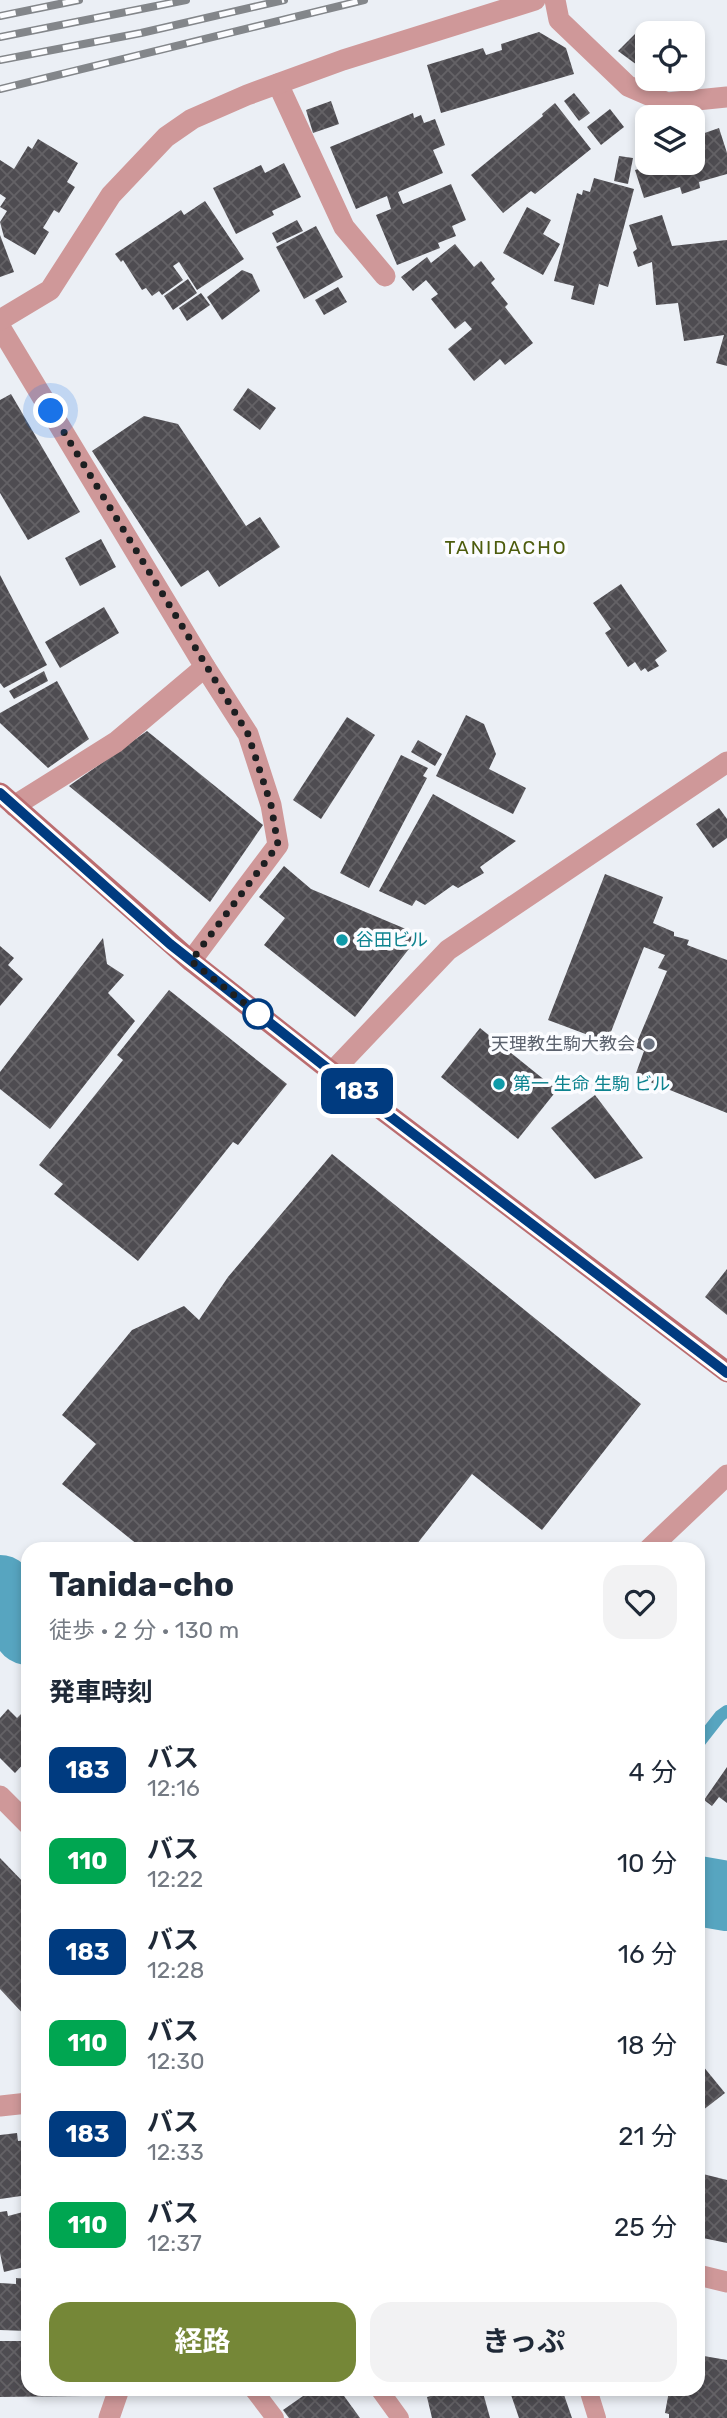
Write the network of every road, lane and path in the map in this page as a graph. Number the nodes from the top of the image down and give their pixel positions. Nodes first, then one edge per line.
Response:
1 (535, 0) edge
2 (555, 0) edge
3 (278, 84) junction
4 (727, 97) edge
5 (386, 276) dead end
6 (0, 320) edge
7 (0, 327) edge
8 (205, 667) junction
9 (727, 762) edge
10 (7, 800) edge
11 (191, 961) junction
12 (332, 1072) junction
13 (727, 1373) edge
14 (727, 1475) edge
15 (656, 1542) edge
16 (0, 1796) edge
17 (21, 1817) edge
18 (21, 2104) edge
19 (0, 2106) edge
20 (705, 2277) edge
21 (727, 2282) edge
22 (116, 2396) edge
23 (258, 2396) edge
24 (384, 2396) edge
25 (590, 2396) edge
26 (108, 2418) edge
27 (275, 2418) edge
28 (400, 2418) edge
29 (597, 2418) edge

1 - 3 street
2 - 4 street
3 - 5 street
3 - 6 street
7 - 8 street
8 - 10 street
8 - 11 street
9 - 12 street
10 - 11 main road
11 - 12 main road
12 - 13 main road
14 - 15 street
16 - 17 street
18 - 19 street
20 - 21 street
22 - 26 street
23 - 27 lane
24 - 28 lane
25 - 29 lane

